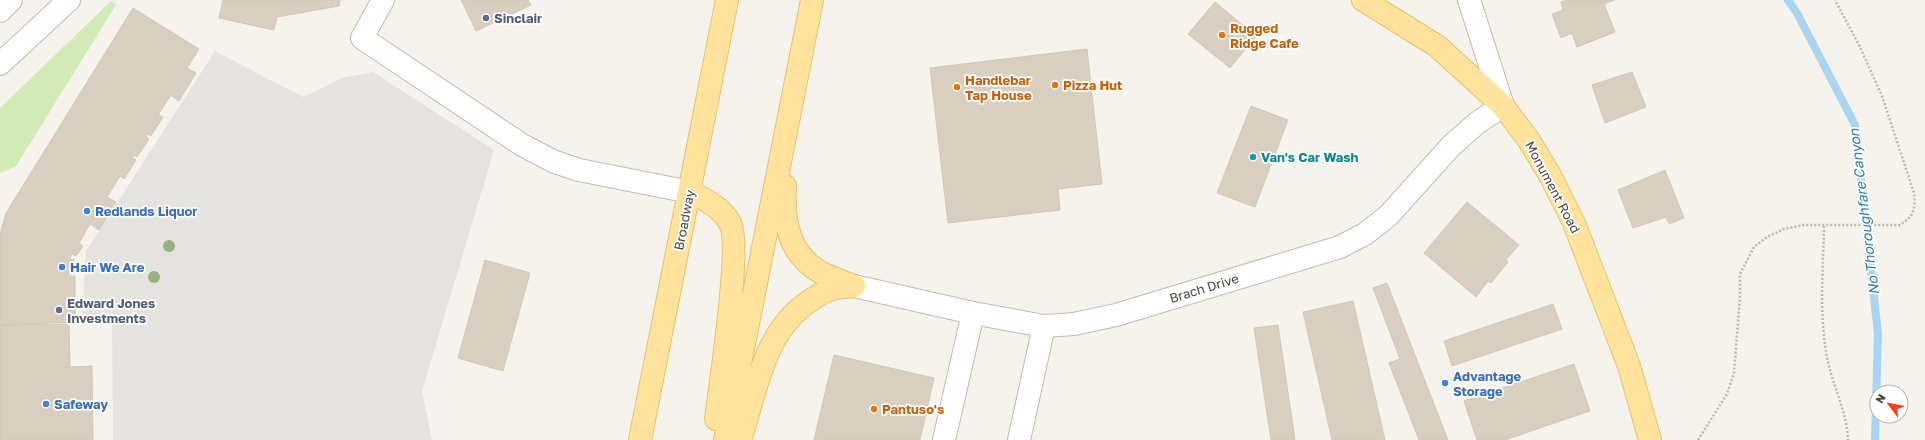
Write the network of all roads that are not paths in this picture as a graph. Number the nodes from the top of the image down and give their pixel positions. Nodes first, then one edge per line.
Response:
1 (11, 0) edge
2 (69, 0) edge
3 (383, 0) edge
4 (727, 0) edge
5 (812, 0) edge
6 (1363, 0) edge
7 (1469, 0) edge
8 (0, 11) edge
9 (0, 64) edge
10 (1503, 106) junction
11 (791, 107) junction
12 (690, 192) junction
13 (854, 286) junction
14 (973, 313) junction
15 (1044, 326) junction
16 (640, 440) edge
17 (714, 440) edge
18 (725, 440) edge
19 (740, 440) edge
20 (944, 440) edge
21 (1019, 440) edge
22 (1650, 440) edge

1 - 8 street
2 - 9 street
3 - 12 street
4 - 12 main road, Broadway
5 - 11 main road
6 - 10 main road, Monument Road
7 - 10 street
10 - 15 street, Brach Drive
10 - 22 main road, Monument Road
11 - 13 main road
11 - 18 main road
12 - 16 main road, Broadway
12 - 17 main road
13 - 14 street, Brach Drive
13 - 19 main road
14 - 15 street, Brach Drive
14 - 20 street
15 - 21 street

